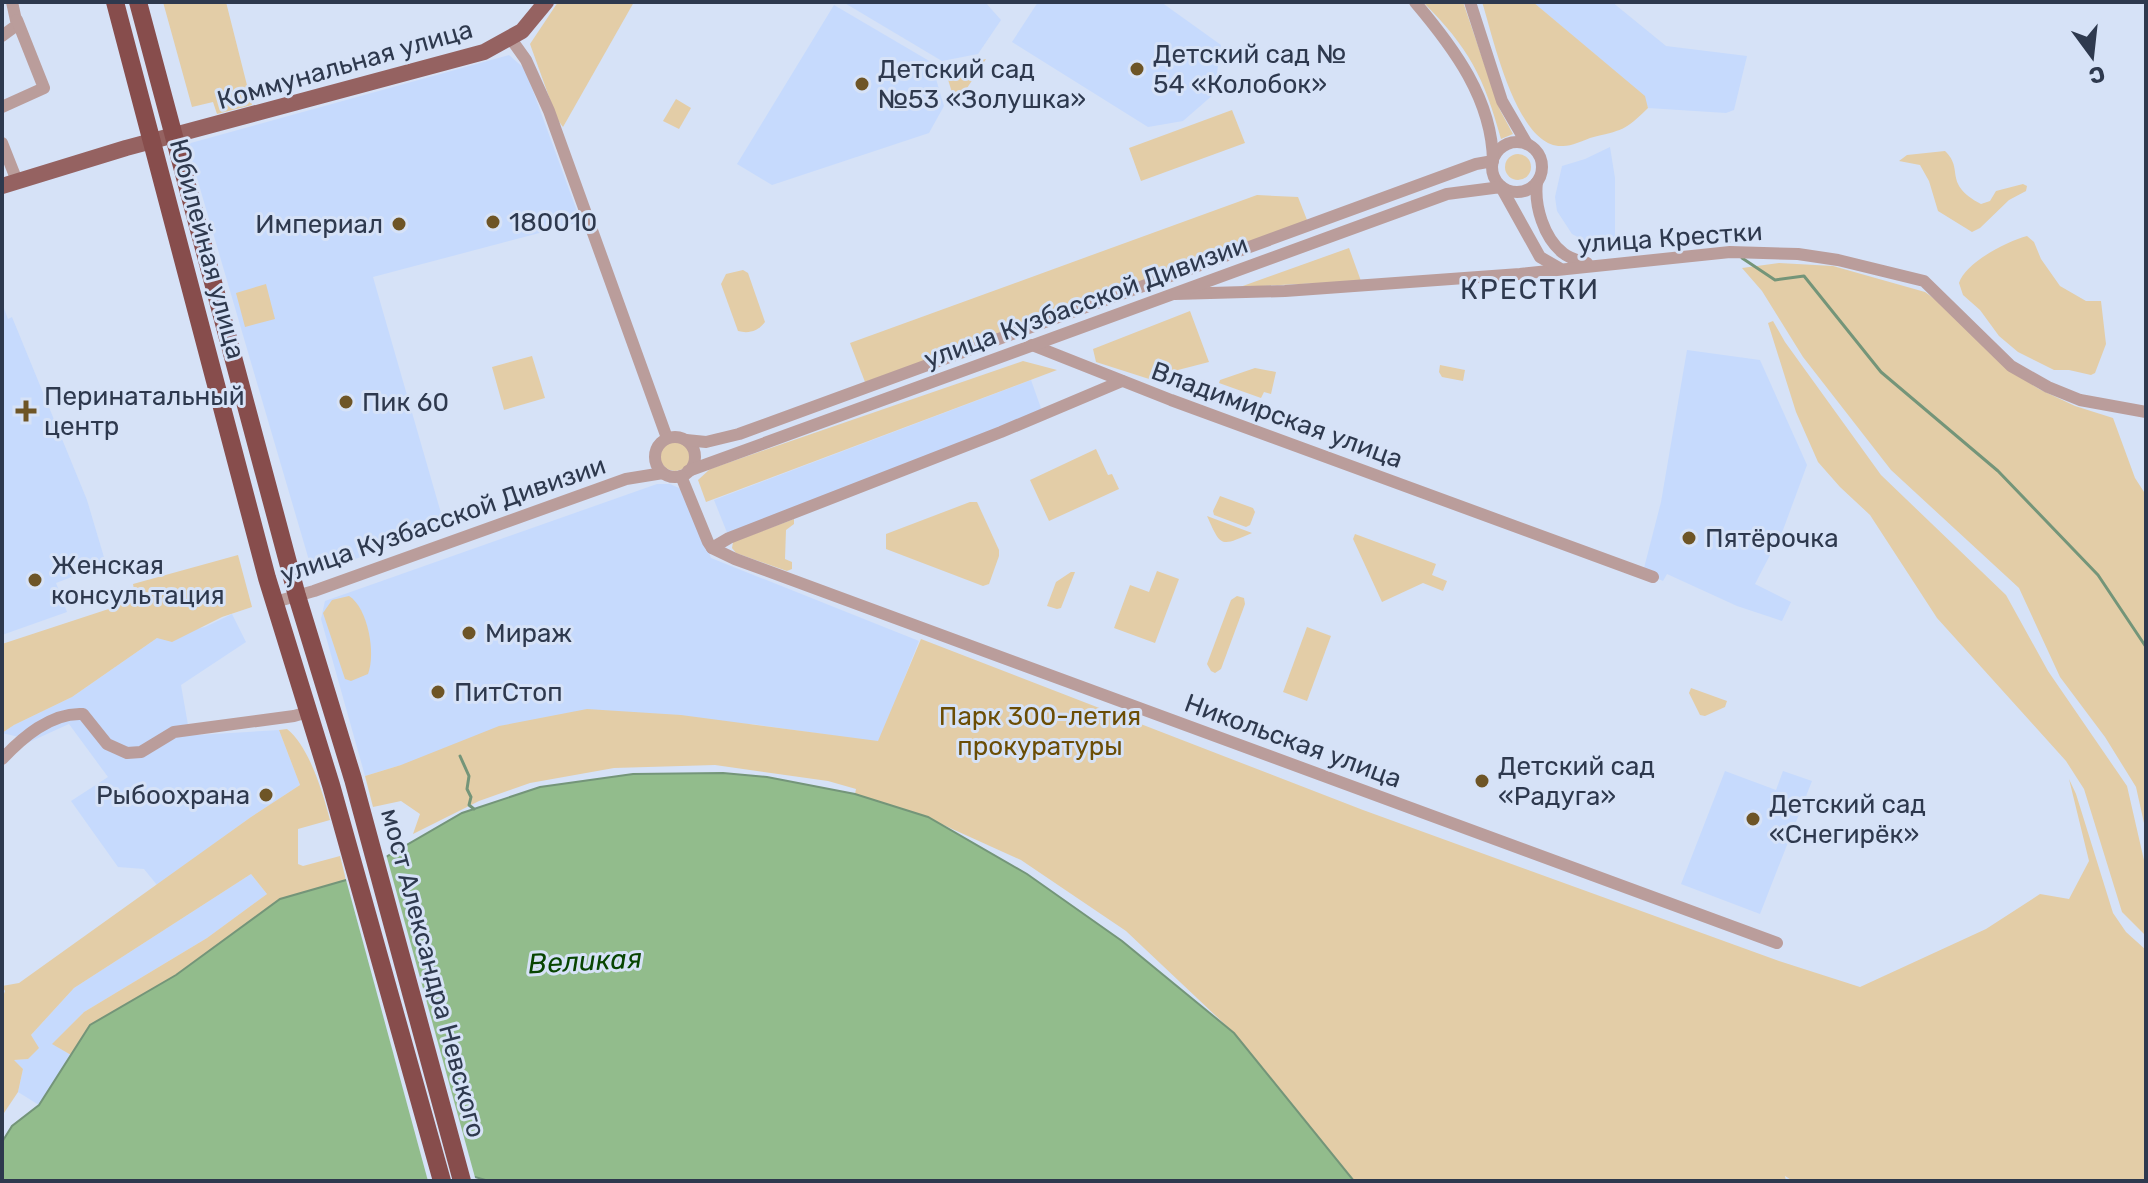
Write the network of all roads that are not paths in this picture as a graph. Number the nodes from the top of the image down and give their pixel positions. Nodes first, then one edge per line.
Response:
1 (12, 2) edge
2 (115, 2) edge
3 (138, 2) edge
4 (546, 2) edge
5 (1415, 2) edge
6 (1470, 2) edge
7 (17, 20) junction
8 (2, 36) edge
9 (511, 39) junction
10 (2, 107) edge
11 (175, 136) junction
12 (151, 141) junction
13 (2, 143) edge
14 (1527, 144) junction
15 (1493, 161) junction
16 (1537, 182) junction
17 (9, 184) edge
18 (1501, 187) junction
19 (1559, 250) junction
20 (1594, 264) junction
21 (1553, 268) junction
22 (1175, 294) junction
23 (1032, 345) junction
24 (1122, 381) junction
25 (2146, 412) edge
26 (667, 438) junction
27 (686, 440) junction
28 (655, 455) junction
29 (663, 473) junction
30 (684, 474) junction
31 (626, 479) junction
32 (712, 548) junction
33 (1653, 577) dead end
34 (297, 596) junction
35 (275, 602) junction
36 (308, 712) junction
37 (2, 759) edge
38 (353, 779) joint
39 (331, 785) joint
40 (1777, 943) dead end
41 (442, 1181) edge
42 (462, 1181) edge

1 - 7 street
2 - 12 highway, Юбилейная улица
3 - 11 highway, Юбилейная улица
4 - 9 main road, Коммунальная улица
5 - 15 street
6 - 14 street
7 - 8 street
7 - 10 street
9 - 11 main road, Коммунальная улица
9 - 26 street
11 - 12 main road, Коммунальная улица
11 - 34 highway, Юбилейная улица
12 - 17 main road, Коммунальная улица
12 - 35 highway, Юбилейная улица
13 - 17 street
14 - 15 street
14 - 16 street
15 - 18 street
15 - 27 street, улица Кузбасской Дивизии
16 - 18 street
16 - 19 street
18 - 21 street
18 - 22 street, улица Кузбасской Дивизии
19 - 20 street
19 - 21 street, улица Крестки
20 - 21 street, улица Крестки
20 - 25 street, улица Крестки
21 - 22 street, улица Крестки
22 - 23 street, улица Кузбасской Дивизии
23 - 24 street
23 - 30 street, улица Кузбасской Дивизии
24 - 32 street, Владимирская улица
24 - 33 street, Владимирская улица
26 - 27 street, улица Кузбасской Дивизии
26 - 28 street, улица Кузбасской Дивизии
27 - 30 street
28 - 29 street
28 - 31 street, улица Кузбасской Дивизии
29 - 30 street, улица Кузбасской Дивизии
29 - 31 street, улица Кузбасской Дивизии
30 - 32 street
31 - 34 street, улица Кузбасской Дивизии
32 - 40 street, Никольская улица
34 - 35 street, улица Кузбасской Дивизии
34 - 38 highway, Юбилейная улица
35 - 36 highway, Юбилейная улица
36 - 37 street
36 - 39 highway, Юбилейная улица
38 - 42 highway, мост Александра Невского
39 - 41 highway, мост Александра Невского

